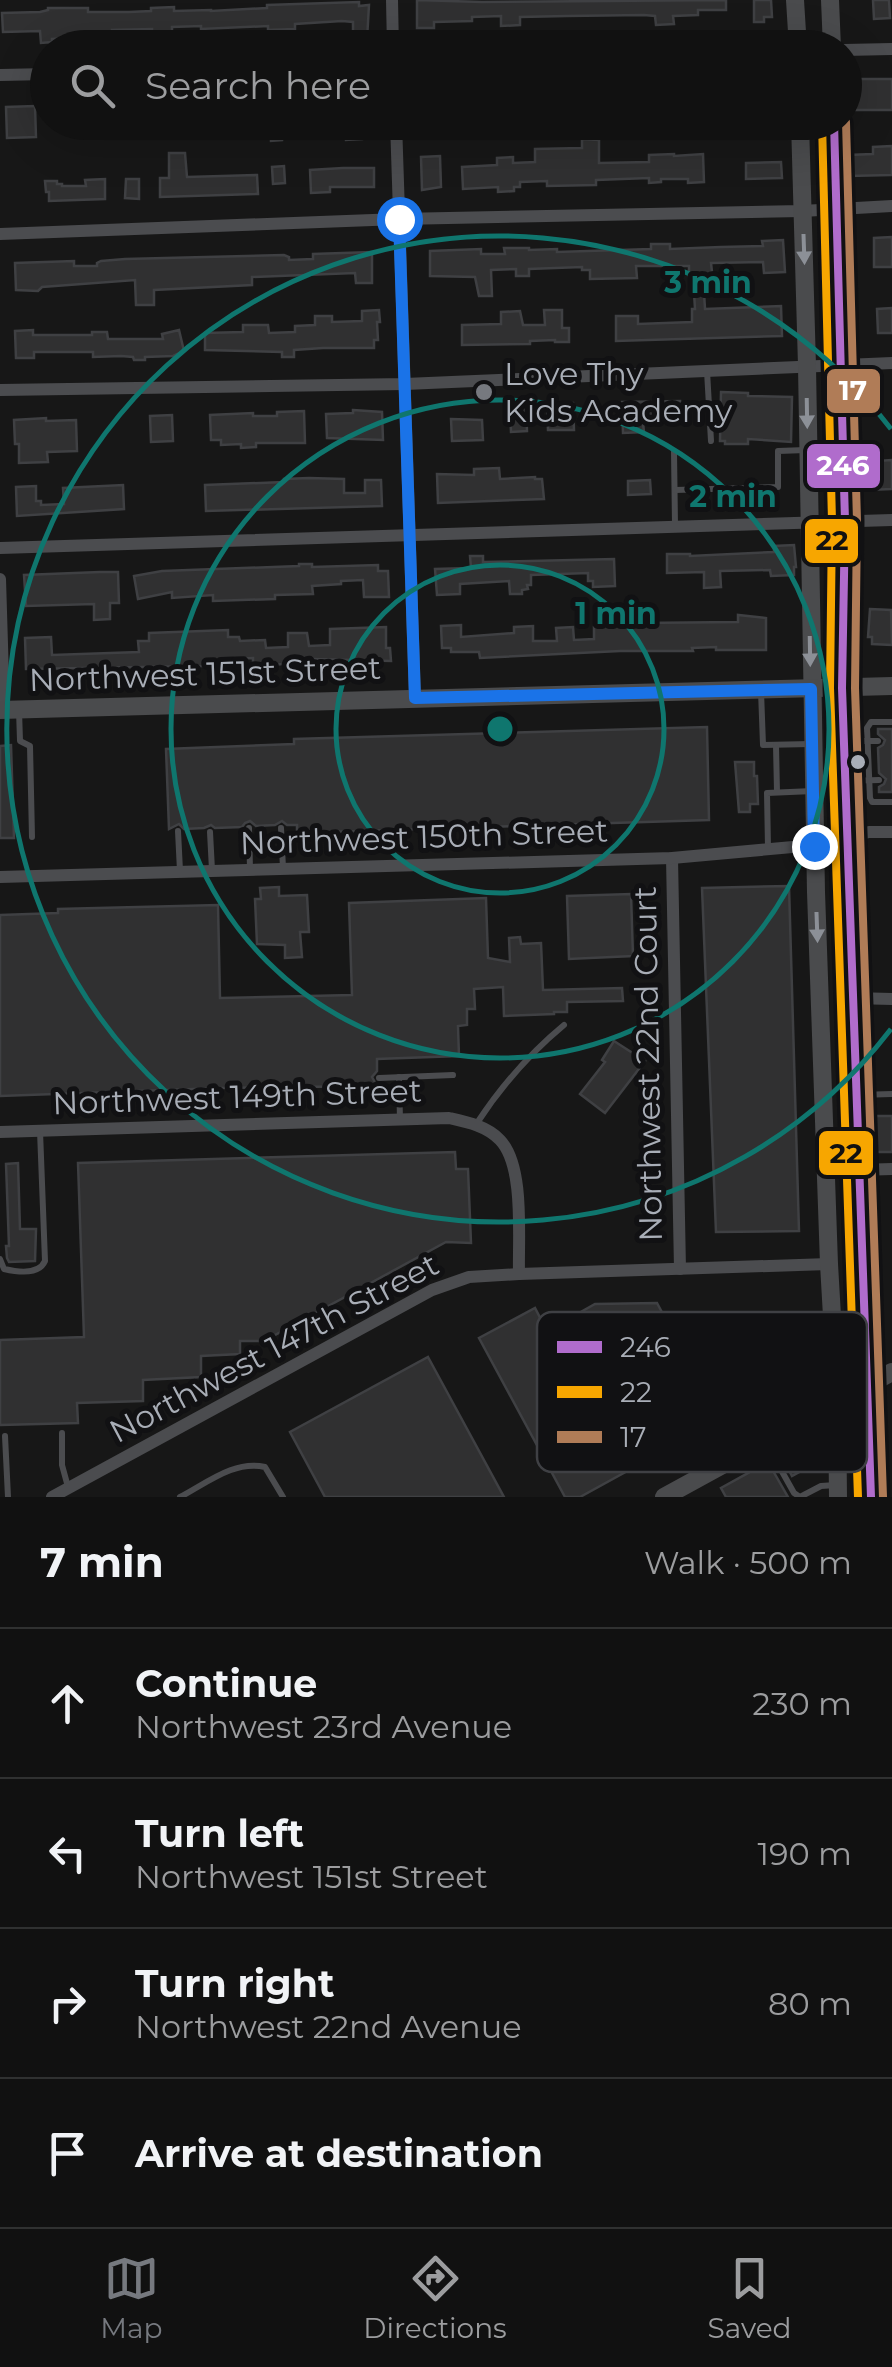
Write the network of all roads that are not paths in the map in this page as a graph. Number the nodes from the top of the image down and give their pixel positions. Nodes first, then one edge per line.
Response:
1 (392, 0) edge
2 (795, 0) edge
3 (830, 0) edge
4 (393, 30) edge
5 (797, 30) edge
6 (831, 30) edge
7 (892, 49) edge
8 (862, 50) edge
9 (30, 75) edge
10 (0, 76) edge
11 (397, 140) edge
12 (800, 140) edge
13 (834, 140) edge
14 (892, 206) edge
15 (836, 208) junction
16 (802, 211) junction
17 (399, 219) junction
18 (0, 234) edge
19 (892, 363) edge
20 (841, 365) junction
21 (807, 366) junction
22 (707, 370) junction
23 (405, 384) junction
24 (0, 390) edge
25 (711, 441) dead end
26 (808, 450) junction
27 (674, 452) dead end
28 (675, 490) junction
29 (892, 520) edge
30 (845, 521) junction
31 (808, 522) junction
32 (675, 526) junction
33 (410, 534) junction
34 (0, 548) edge
35 (0, 579) edge
36 (892, 686) edge
37 (842, 688) junction
38 (811, 689) junction
39 (761, 690) junction
40 (415, 698) junction
41 (8, 710) edge
42 (892, 722) edge
43 (868, 741) junction
44 (878, 741) dead end
45 (844, 742) junction
46 (812, 744) junction
47 (776, 745) junction
48 (869, 780) junction
49 (879, 780) dead end
50 (846, 781) junction
51 (813, 791) junction
52 (777, 792) junction
53 (892, 802) edge
54 (249, 828) dead end
55 (280, 828) dead end
56 (178, 831) dead end
57 (210, 832) dead end
58 (892, 832) edge
59 (32, 837) dead end
60 (848, 838) junction
61 (814, 846) junction
62 (768, 850) junction
63 (672, 858) junction
64 (282, 869) junction
65 (250, 870) junction
66 (212, 871) junction
67 (180, 872) junction
68 (0, 877) edge
69 (854, 998) junction
70 (892, 999) edge
71 (564, 1024) dead end
72 (453, 1075) dead end
73 (399, 1077) junction
74 (379, 1078) dead end
75 (892, 1094) edge
76 (857, 1095) junction
77 (400, 1120) junction
78 (476, 1124) junction
79 (40, 1131) junction
80 (0, 1132) edge
81 (892, 1169) edge
82 (860, 1170) junction
83 (826, 1171) junction
84 (0, 1260) edge
85 (829, 1264) junction
86 (680, 1270) junction
87 (519, 1274) junction
88 (832, 1312) edge
89 (865, 1312) edge
90 (867, 1359) edge
91 (892, 1372) edge
92 (868, 1386) junction
93 (62, 1433) dead end
94 (5, 1436) dead end
95 (710, 1472) edge
96 (782, 1472) edge
97 (68, 1488) junction
98 (838, 1491) edge
99 (8, 1497) edge
100 (52, 1497) edge
101 (180, 1497) edge
102 (283, 1497) edge
103 (664, 1497) edge
104 (871, 1497) edge

1 - 4 street
2 - 5 main road
3 - 6 main road
7 - 8 street
9 - 10 street
11 - 17 street
12 - 16 main road
13 - 15 main road
14 - 15 street
15 - 16 street
15 - 20 main road
16 - 17 street
16 -> 21 main road
17 - 18 street
17 - 23 street
19 - 20 street
20 - 21 street
20 - 30 main road
21 - 22 street
21 -> 26 main road
22 - 23 street
22 - 25 lane
23 - 24 street
23 - 33 street
26 - 28 lane
26 - 31 main road
27 - 28 lane
28 - 32 lane
29 - 30 street
30 - 31 street
30 - 37 main road
31 - 32 street
31 -> 38 main road
32 - 33 street
33 - 34 street
33 - 40 street
35 - 41 street
36 - 37 main road, Northwest 151st Street
37 - 38 main road, Northwest 151st Street
37 - 45 main road
38 - 39 main road, Northwest 151st Street
38 - 46 main road
39 - 40 main road, Northwest 151st Street
39 - 47 lane
40 - 41 main road, Northwest 151st Street
41 - 59 lane
42 - 43 lane
43 - 44 lane
43 - 45 lane
43 - 48 lane
45 - 50 main road
46 - 47 lane
46 - 51 main road
47 - 52 lane
48 - 49 lane
48 - 50 lane
48 - 53 lane
50 - 60 main road
51 - 52 lane
51 - 61 main road
52 - 62 lane
54 - 65 lane
55 - 64 lane
56 - 67 lane
57 - 66 lane
58 - 60 street, Northwest 150th Street
60 - 61 street, Northwest 150th Street
60 - 69 main road
61 - 62 street, Northwest 150th Street
61 -> 83 main road
62 - 63 street, Northwest 150th Street
63 - 64 street, Northwest 150th Street
63 - 86 street, Northwest 22nd Court
64 - 65 street, Northwest 150th Street
65 - 66 street, Northwest 150th Street
66 - 67 street, Northwest 150th Street
67 - 68 street, Northwest 150th Street
69 - 70 street
69 - 76 main road
71 - 78 lane
72 - 73 lane
73 - 74 lane
73 - 77 lane
75 - 76 lane
76 - 82 main road
77 - 78 street, Northwest 149th Street
77 - 79 street, Northwest 149th Street
78 - 87 street
79 - 80 street, Northwest 149th Street
79 - 84 lane
81 - 82 street
82 - 83 street
82 - 89 main road
83 - 85 main road
85 - 86 street, Northwest 147th Street
85 - 88 main road
86 - 87 street, Northwest 147th Street
87 - 97 street, Northwest 147th Street
90 - 92 main road
91 - 92 main road
92 - 104 main road
93 - 97 lane
94 - 99 lane
95 - 103 main road
96 - 98 lane
97 - 100 street, Northwest 147th Street
101 - 102 lane

